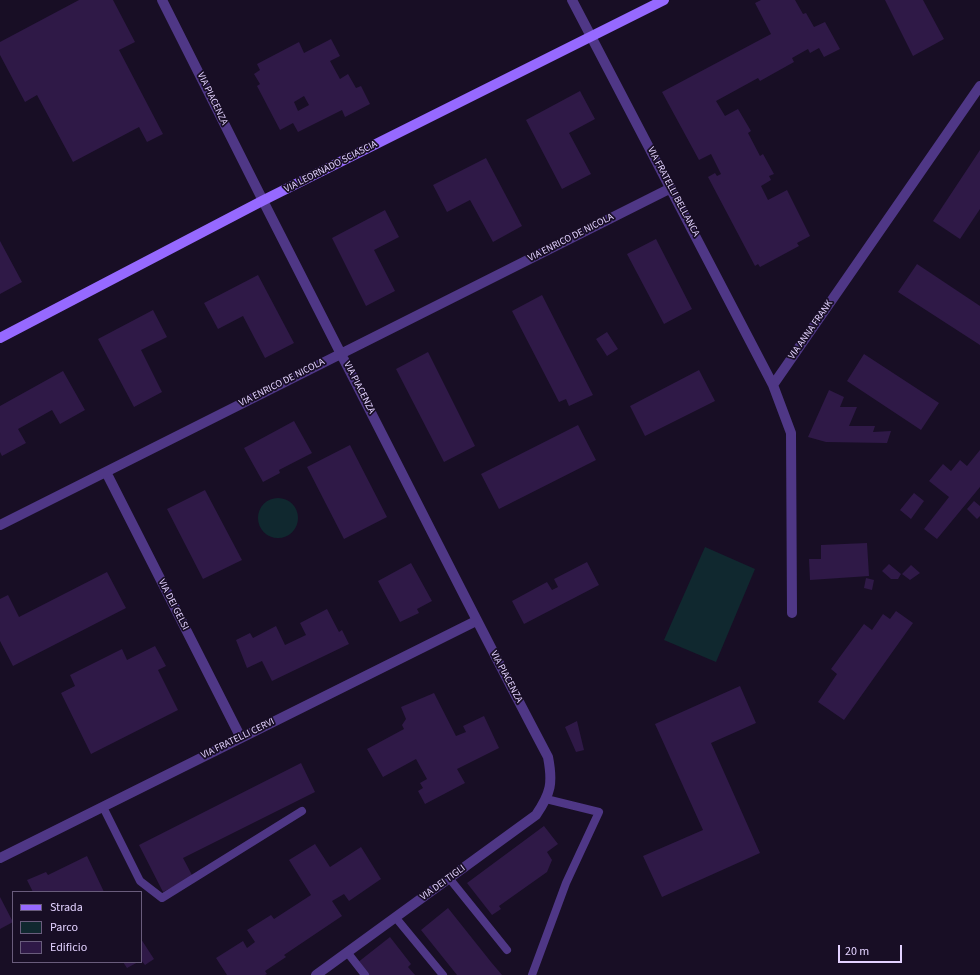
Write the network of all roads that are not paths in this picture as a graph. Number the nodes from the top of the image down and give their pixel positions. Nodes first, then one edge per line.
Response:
1 (162, 0) edge
2 (572, 0) edge
3 (664, 0) edge
4 (591, 37) junction
5 (980, 86) edge
6 (670, 188) junction
7 (262, 201) junction
8 (0, 338) edge
9 (341, 354) junction
10 (773, 385) junction
11 (106, 472) junction
12 (0, 525) edge
13 (792, 613) dead end
14 (476, 621) junction
15 (241, 738) junction
16 (552, 777) joint
17 (546, 800) junction
18 (103, 807) junction
19 (302, 812) dead end
20 (0, 858) edge
21 (449, 878) junction
22 (396, 918) junction
23 (507, 950) dead end
24 (347, 952) junction
25 (316, 975) edge
26 (366, 975) edge
27 (443, 975) edge
28 (532, 975) edge

1 - 7 street, VIA PIACENZA
2 - 4 street, VIA FRATELLI BELLANCA
3 - 4 street, VIA LEORNADO SCIASCIA
4 - 6 street, VIA FRATELLI BELLANCA
4 - 7 street, VIA LEORNADO SCIASCIA
5 - 10 street, VIA ANNA FRANK
6 - 9 street, VIA ENRICO DE NICOLA
6 - 10 street, VIA FRATELLI BELLANCA
7 - 8 street, VIA LEORNADO SCIASCIA
7 - 9 street, VIA PIACENZA
9 - 11 street, VIA ENRICO DE NICOLA
9 - 14 street, VIA PIACENZA
10 - 13 street
11 - 12 street, VIA ENRICO DE NICOLA
11 - 15 street, VIA DEI GELSI
14 - 15 street, VIA FRATELLI CERVI
14 - 16 street, VIA PIACENZA
15 - 18 street, VIA FRATELLI CERVI
16 - 17 street, VIA DEI TIGLI
17 - 21 street, VIA DEI TIGLI
17 - 28 lane
18 - 19 lane
18 - 20 street, VIA FRATELLI CERVI
21 - 22 street, VIA DEI TIGLI
21 - 23 lane
22 - 24 street, VIA DEI TIGLI
22 - 27 lane
24 - 25 street, VIA DEI TIGLI
24 - 26 lane

